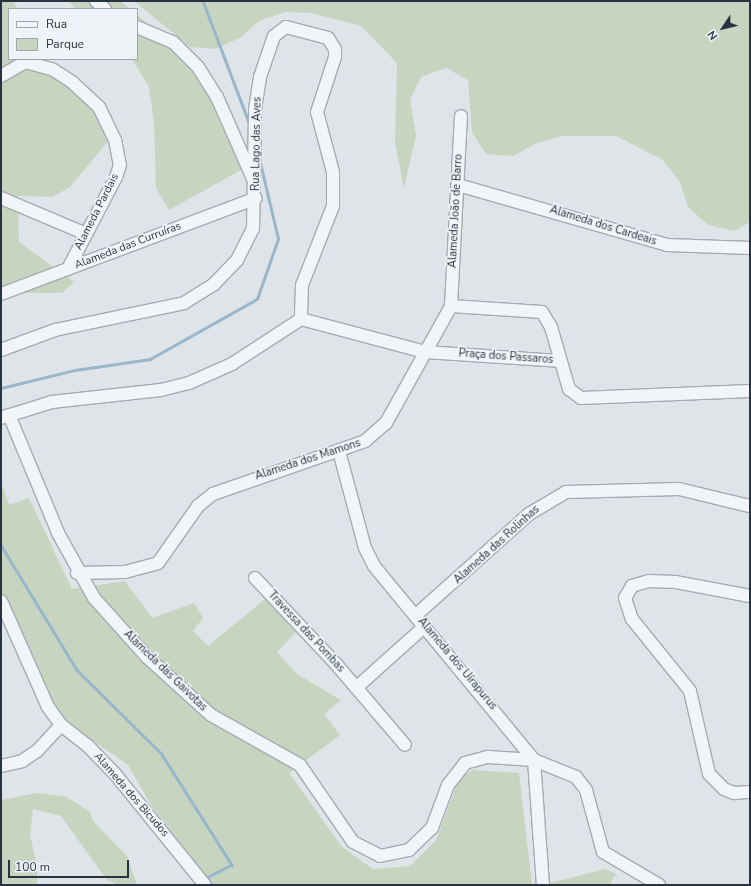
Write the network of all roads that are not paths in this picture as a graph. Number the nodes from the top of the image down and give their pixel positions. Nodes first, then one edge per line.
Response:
1 (96, 1) edge
2 (104, 8) edge
3 (138, 27) edge
4 (1, 76) edge
5 (461, 116) dead end
6 (255, 183) junction
7 (458, 185) junction
8 (1, 198) edge
9 (256, 198) junction
10 (84, 233) junction
11 (750, 248) edge
12 (68, 269) junction
13 (1, 294) edge
14 (451, 306) junction
15 (301, 319) junction
16 (1, 350) edge
17 (424, 352) junction
18 (559, 361) junction
19 (750, 391) edge
20 (5, 416) edge
21 (339, 451) junction
22 (750, 506) edge
23 (77, 573) junction
24 (255, 578) dead end
25 (750, 596) edge
26 (1, 601) edge
27 (416, 615) junction
28 (425, 626) junction
29 (356, 687) junction
30 (61, 725) junction
31 (405, 745) dead end
32 (534, 760) junction
33 (1, 766) edge
34 (750, 792) edge
35 (205, 885) edge
36 (543, 885) edge
37 (659, 885) edge

1 - 2 street
3 - 6 street
4 - 10 street, Alameda Pardais
5 - 7 street, Alameda João de Barro
6 - 9 street, Rua Lago das Aves
6 - 15 street, Rua Lago das Aves
7 - 11 street, Alameda dos Cardeais
7 - 14 street, Alameda João de Barro
8 - 10 street
9 - 12 street, Alameda das Curruíras
9 - 16 street, Rua Lago das Aves
10 - 12 street, Alameda Pardais
12 - 13 street, Alameda das Curruíras
14 - 17 street
14 - 18 street, Praça dos Passaros
15 - 17 street
15 - 20 street
17 - 18 street, Praça dos Passaros
17 - 21 street, Alameda dos Mamons
18 - 19 street
20 - 23 street, Alameda das Gaivotas
21 - 23 street, Alameda dos Mamons
21 - 27 street, Alameda dos Uírapurus
22 - 27 street, Alameda das Rolinhas
23 - 32 street, Alameda das Gaivotas
24 - 29 street, Travessa das Pombas
25 - 34 street
26 - 30 street, Alameda dos Bicudos
27 - 28 street, Alameda dos Uírapurus
28 - 29 street
28 - 32 street, Alameda dos Uírapurus
29 - 31 street, Travessa das Pombas
30 - 33 street
30 - 35 street, Alameda dos Bicudos
32 - 36 street
32 - 37 street, Alameda das Gaivotas

